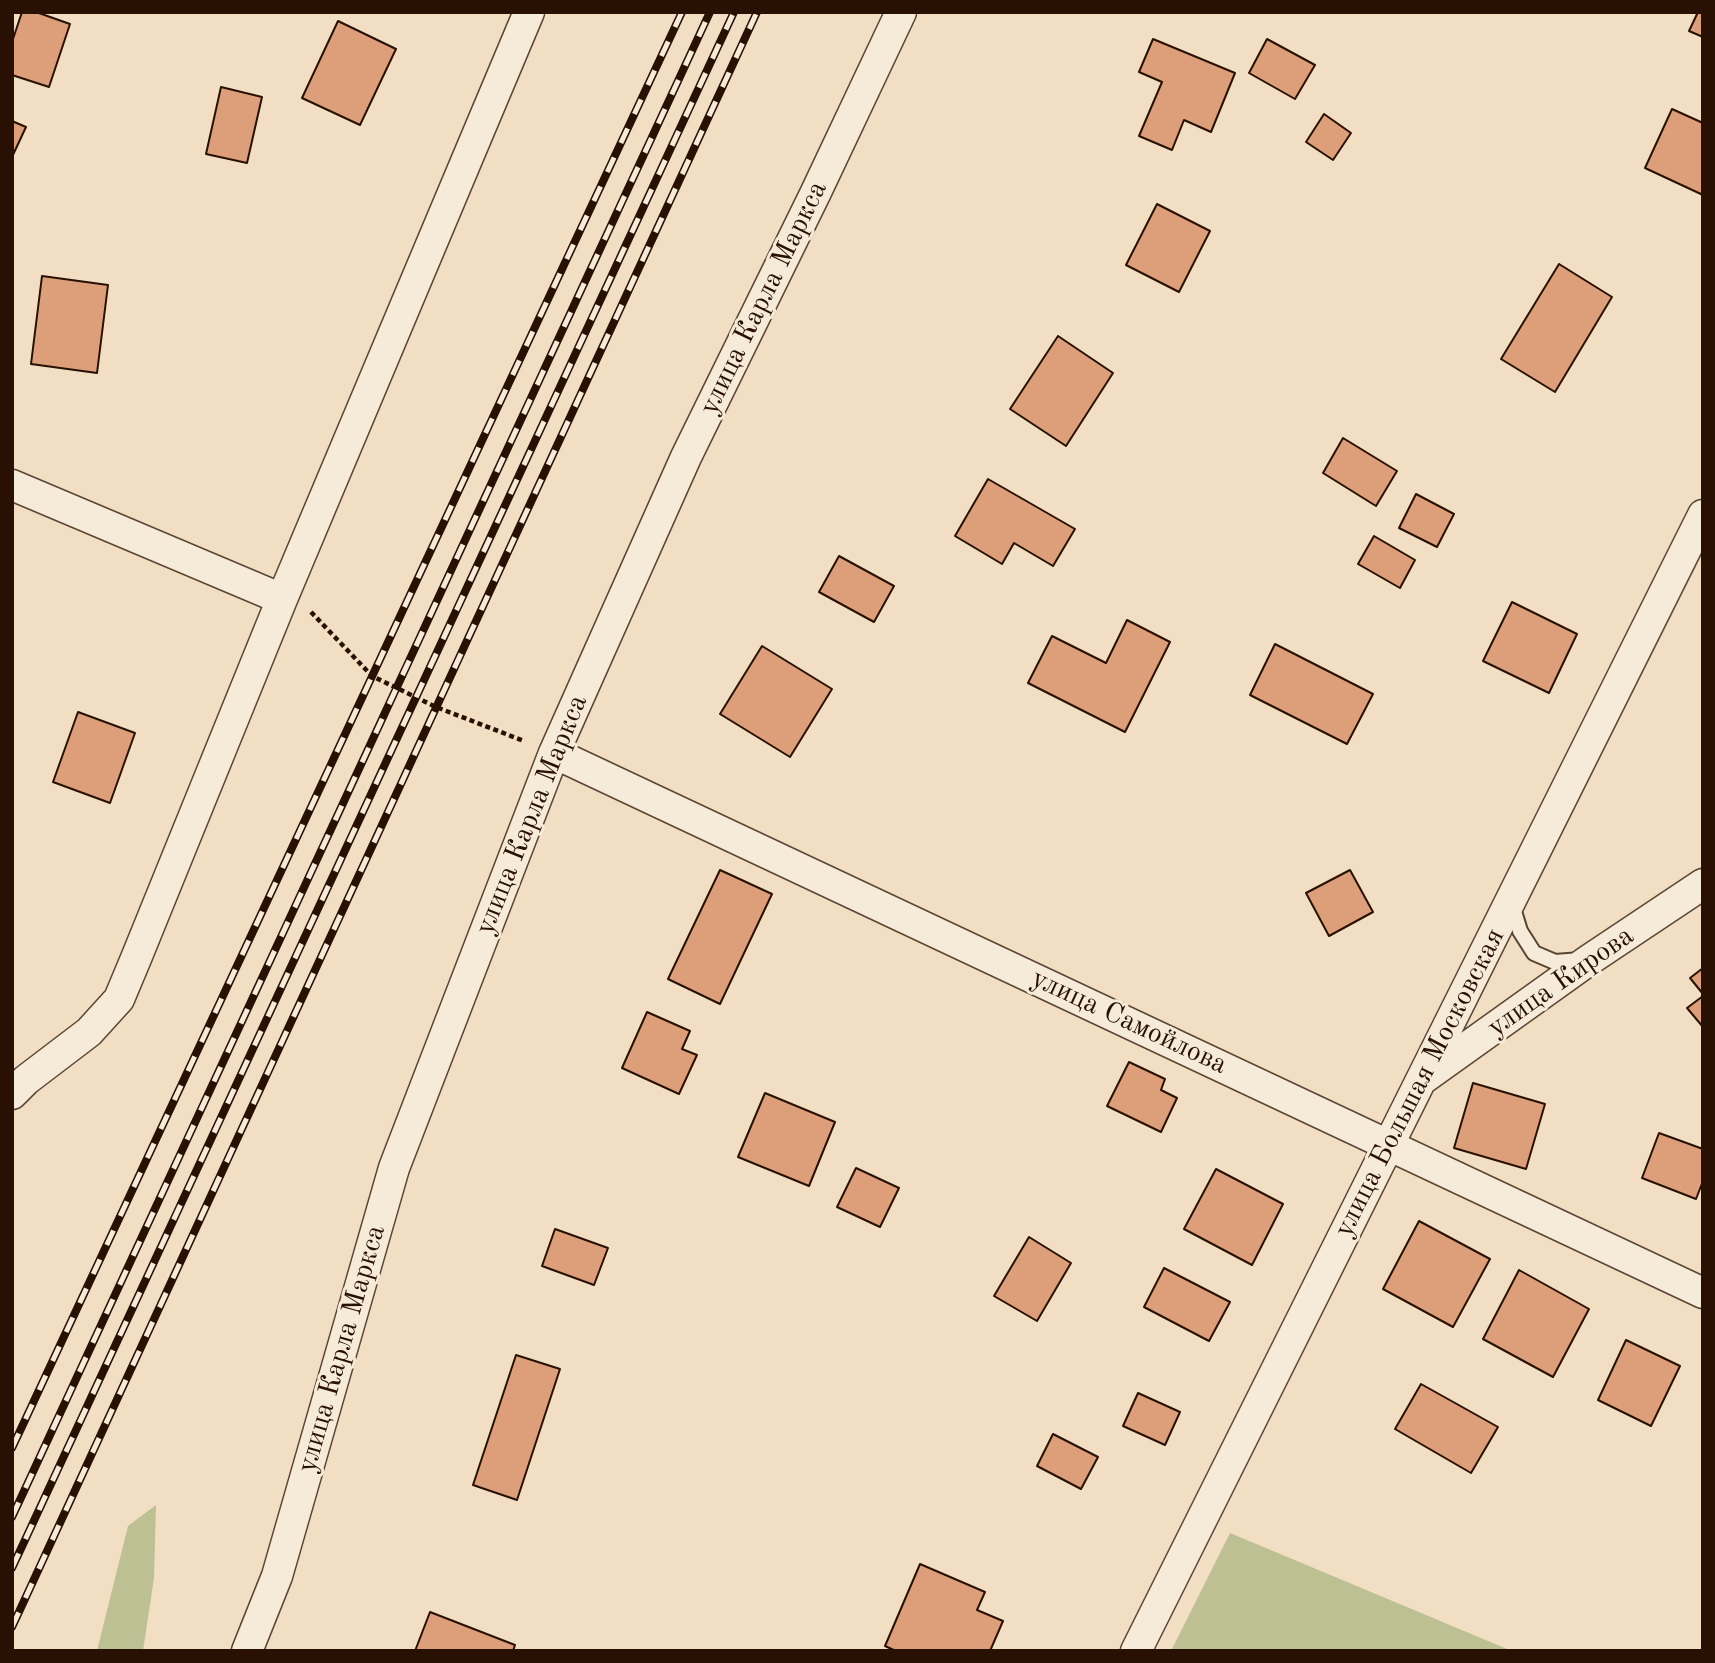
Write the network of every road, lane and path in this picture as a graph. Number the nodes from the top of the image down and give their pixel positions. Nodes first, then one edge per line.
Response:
1 (529, 12) edge
2 (901, 12) edge
3 (12, 485) edge
4 (1703, 515) edge
5 (282, 599) junction
6 (554, 753) junction
7 (1703, 884) edge
8 (1511, 901) junction
9 (1590, 960) junction
10 (1421, 1081) junction
11 (12, 1094) edge
12 (1388, 1144) junction
13 (1703, 1293) edge
14 (247, 1651) edge
15 (1136, 1651) edge

1 - 5 street
2 - 6 street, улица Карла Маркса
3 - 5 street
4 - 8 street, улица Большая Московская
5 - 6 path
5 - 11 street
6 - 12 street, улица Самойлова
6 - 14 street, улица Карла Маркса
7 - 9 street, улица Кирова
8 - 9 lane
8 - 10 street, улица Большая Московская
9 - 10 street, улица Кирова
10 - 12 street, улица Большая Московская
12 - 13 street, улица Самойлова
12 - 15 street, улица Большая Московская

